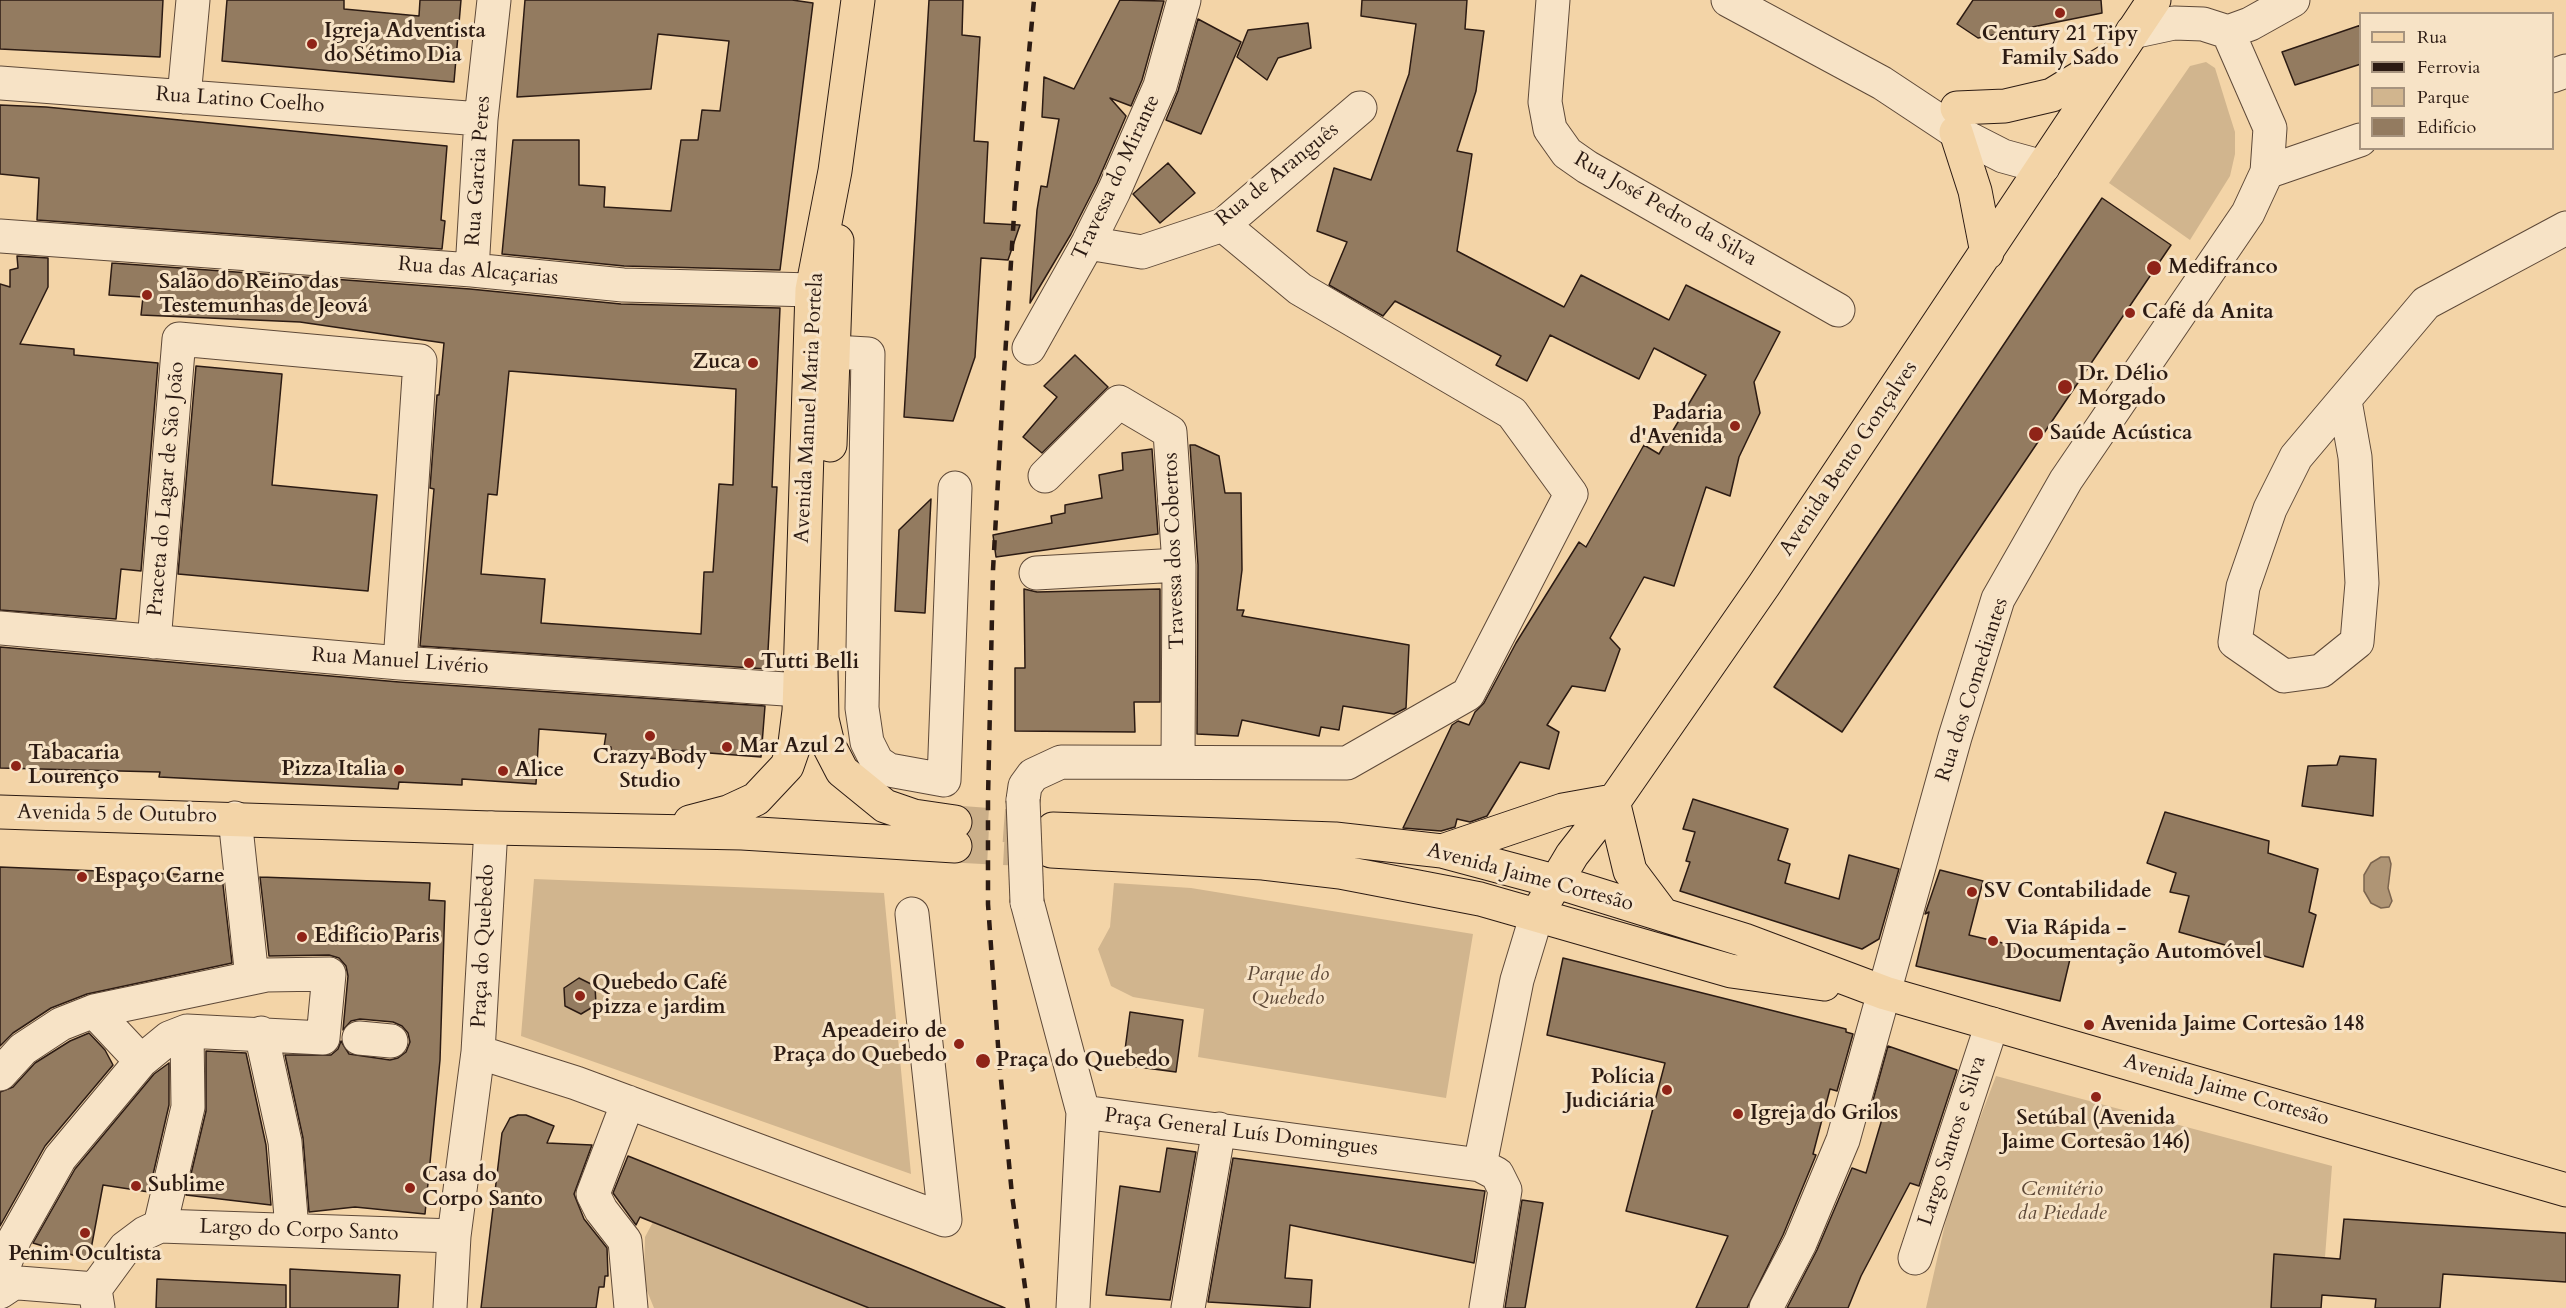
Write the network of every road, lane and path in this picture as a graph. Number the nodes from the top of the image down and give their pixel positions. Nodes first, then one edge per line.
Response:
1 (193, 0) edge
2 (494, 0) edge
3 (858, 0) edge
4 (1184, 0) edge
5 (1552, 0) edge
6 (1728, 0) edge
7 (2154, 0) edge
8 (2293, 0) edge
9 (2132, 32) junction
10 (2228, 32) junction
11 (2113, 58) junction
12 (0, 83) edge
13 (184, 97) junction
14 (1360, 108) dead end
15 (481, 119) junction
16 (1956, 120) junction
17 (2359, 142) edge
18 (2043, 167) junction
19 (835, 171) junction
20 (2267, 172) junction
21 (1223, 225) junction
22 (2566, 228) edge
23 (0, 236) edge
24 (1088, 243) junction
25 (1987, 253) junction
26 (472, 270) junction
27 (812, 290) junction
28 (1838, 310) dead end
29 (1029, 348) dead end
30 (834, 352) junction
31 (2345, 401) junction
32 (1045, 476) dead end
33 (955, 488) dead end
34 (1179, 564) junction
35 (1036, 573) dead end
36 (0, 628) edge
37 (154, 642) junction
38 (400, 663) junction
39 (800, 701) junction
40 (1178, 762) junction
41 (1612, 801) junction
42 (0, 812) edge
43 (235, 818) junction
44 (491, 828) junction
45 (653, 830) junction
46 (1442, 850) junction
47 (1554, 881) junction
48 (912, 914) dead end
49 (1537, 914) junction
50 (1663, 915) junction
51 (252, 978) junction
52 (1885, 993) junction
53 (94, 1011) junction
54 (1992, 1024) junction
55 (187, 1031) junction
56 (261, 1033) junction
57 (339, 1036) junction
58 (391, 1041) dead end
59 (478, 1052) junction
60 (141, 1061) junction
61 (0, 1074) edge
62 (628, 1102) junction
63 (1083, 1113) junction
64 (1219, 1129) junction
65 (1480, 1165) junction
66 (2566, 1190) edge
67 (153, 1229) junction
68 (292, 1230) junction
69 (454, 1236) junction
70 (1915, 1258) dead end
71 (0, 1275) edge
72 (0, 1292) edge
73 (96, 1298) edge
74 (450, 1308) edge
75 (631, 1308) edge
76 (1073, 1308) edge
77 (1188, 1308) edge
78 (1486, 1308) edge
79 (1766, 1308) edge

1 - 13 street
2 - 15 street, Rua Garcia Peres
3 - 19 main road, Avenida Manuel Maria Portela
4 - 24 street, Travessa do Mirante
5 - 28 street, Rua José Pedro da Silva
6 - 16 street
7 - 9 main road, Avenida Bento Gonçalves
8 - 10 street
9 - 10 street
9 - 11 main road, Avenida Bento Gonçalves
10 - 20 street, Rua dos Comediantes
11 - 16 main road
11 - 18 main road, Avenida Bento Gonçalves
12 - 13 street, Rua Latino Coelho
13 - 15 street, Rua Latino Coelho
14 - 21 street, Rua de Aranguês
15 - 26 street, Rua Garcia Peres
16 - 18 street
16 - 25 main road
17 - 20 street
18 - 25 main road, Avenida Bento Gonçalves
19 - 27 main road, Avenida Manuel Maria Portela
19 - 30 main road
20 - 52 street, Rua dos Comediantes
21 - 24 street, Rua de Aranguês
21 - 40 street, Praça General Luís Domingues
22 - 31 street
23 - 26 street, Rua das Alcaçarias
24 - 29 street, Travessa do Mirante
25 - 41 main road, Avenida Bento Gonçalves
26 - 27 street, Rua das Alcaçarias
27 - 39 main road, Avenida Manuel Maria Portela
30 - 33 street
30 - 45 main road
31 - 31 street
32 - 34 street, Travessa dos Cobertos
34 - 35 street
34 - 40 street, Travessa dos Cobertos
36 - 37 street, Rua Manuel Livério
37 - 38 street, Rua Manuel Livério
37 - 38 street, Praceta do Lagar de São João
38 - 39 street, Rua Manuel Livério
39 - 45 main road, Avenida Manuel Maria Portela
40 - 63 street, Praça General Luís Domingues, bridge
41 - 46 main road
41 - 47 main road, Avenida Bento Gonçalves
41 - 50 main road
42 - 43 main road, Avenida 5 de Outubro
43 - 44 main road, Avenida 5 de Outubro
43 - 51 street
44 - 45 main road, Avenida 5 de Outubro
44 - 59 street, Praça do Quebedo
46 - 47 main road, Avenida Jaime Cortesão
46 - 49 main road, Avenida Jaime Cortesão
47 - 49 main road, Avenida Bento Gonçalves
47 - 50 main road, Avenida Jaime Cortesão
48 - 62 street, Praça do Quebedo
49 - 52 main road, Avenida Jaime Cortesão
49 - 65 street
50 - 52 main road, Avenida Jaime Cortesão
51 - 53 street
51 - 57 street
52 - 54 main road, Avenida Jaime Cortesão
52 - 79 street, Rua dos Comediantes
53 - 60 street
53 - 61 street
54 - 66 main road, Avenida Jaime Cortesão
54 - 70 street, Largo Santos e Silva
55 - 56 street
55 - 60 street
55 - 67 street
56 - 57 street
56 - 68 street
57 - 58 street
59 - 62 street, Praça do Quebedo
59 - 69 street
60 - 71 street
62 - 75 street
63 - 64 street, Praça General Luís Domingues
63 - 76 street
64 - 65 street, Praça General Luís Domingues
64 - 77 street
65 - 78 street
67 - 68 street, Largo do Corpo Santo
67 - 73 street
68 - 69 street, Largo do Corpo Santo
69 - 74 street
72 - 73 street

